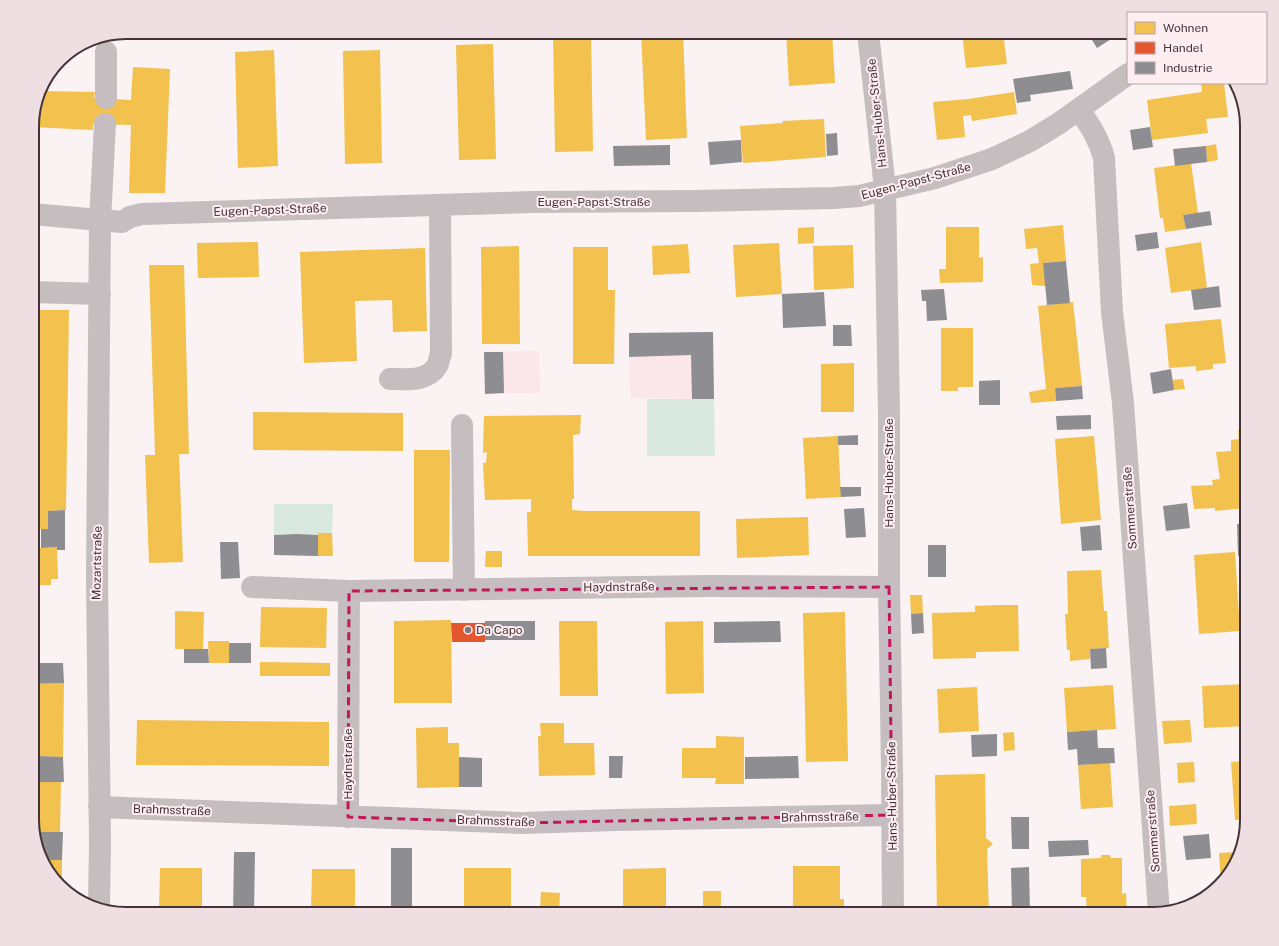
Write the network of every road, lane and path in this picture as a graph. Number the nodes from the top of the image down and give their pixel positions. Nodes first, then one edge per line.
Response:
1 (869, 39) edge
2 (106, 52) dead end
3 (1127, 75) edge
4 (106, 98) dead end
5 (1079, 110) junction
6 (105, 124) dead end
7 (885, 190) junction
8 (440, 205) junction
9 (39, 215) edge
10 (100, 221) junction
11 (39, 292) edge
12 (100, 294) junction
13 (390, 379) dead end
14 (462, 425) dead end
15 (889, 586) junction
16 (252, 587) dead end
17 (464, 590) junction
18 (349, 591) junction
19 (99, 807) junction
20 (892, 815) junction
21 (348, 817) junction
22 (99, 902) edge
23 (893, 907) edge
24 (1159, 907) edge

1 - 7 street, Hans-Huber-Straße
2 - 4 street
3 - 5 street, Eugen-Papst-Straße
5 - 7 street, Eugen-Papst-Straße
5 - 24 street, Sommerstraße
6 - 10 street, Mozartstraße
7 - 8 street, Eugen-Papst-Straße
7 - 15 street, Hans-Huber-Straße
8 - 10 street, Eugen-Papst-Straße
8 - 13 street
9 - 10 street, Eugen-Papst-Straße
10 - 12 street, Mozartstraße
11 - 12 street
12 - 19 street, Mozartstraße
14 - 17 street
15 - 17 street, Haydnstraße
15 - 20 street, Hans-Huber-Straße
16 - 18 street, Haydnstraße
17 - 18 street, Haydnstraße
18 - 21 street, Haydnstraße
19 - 21 street, Brahmsstraße
19 - 22 street, Mozartstraße
20 - 21 street, Brahmsstraße
20 - 23 street, Hans-Huber-Straße

